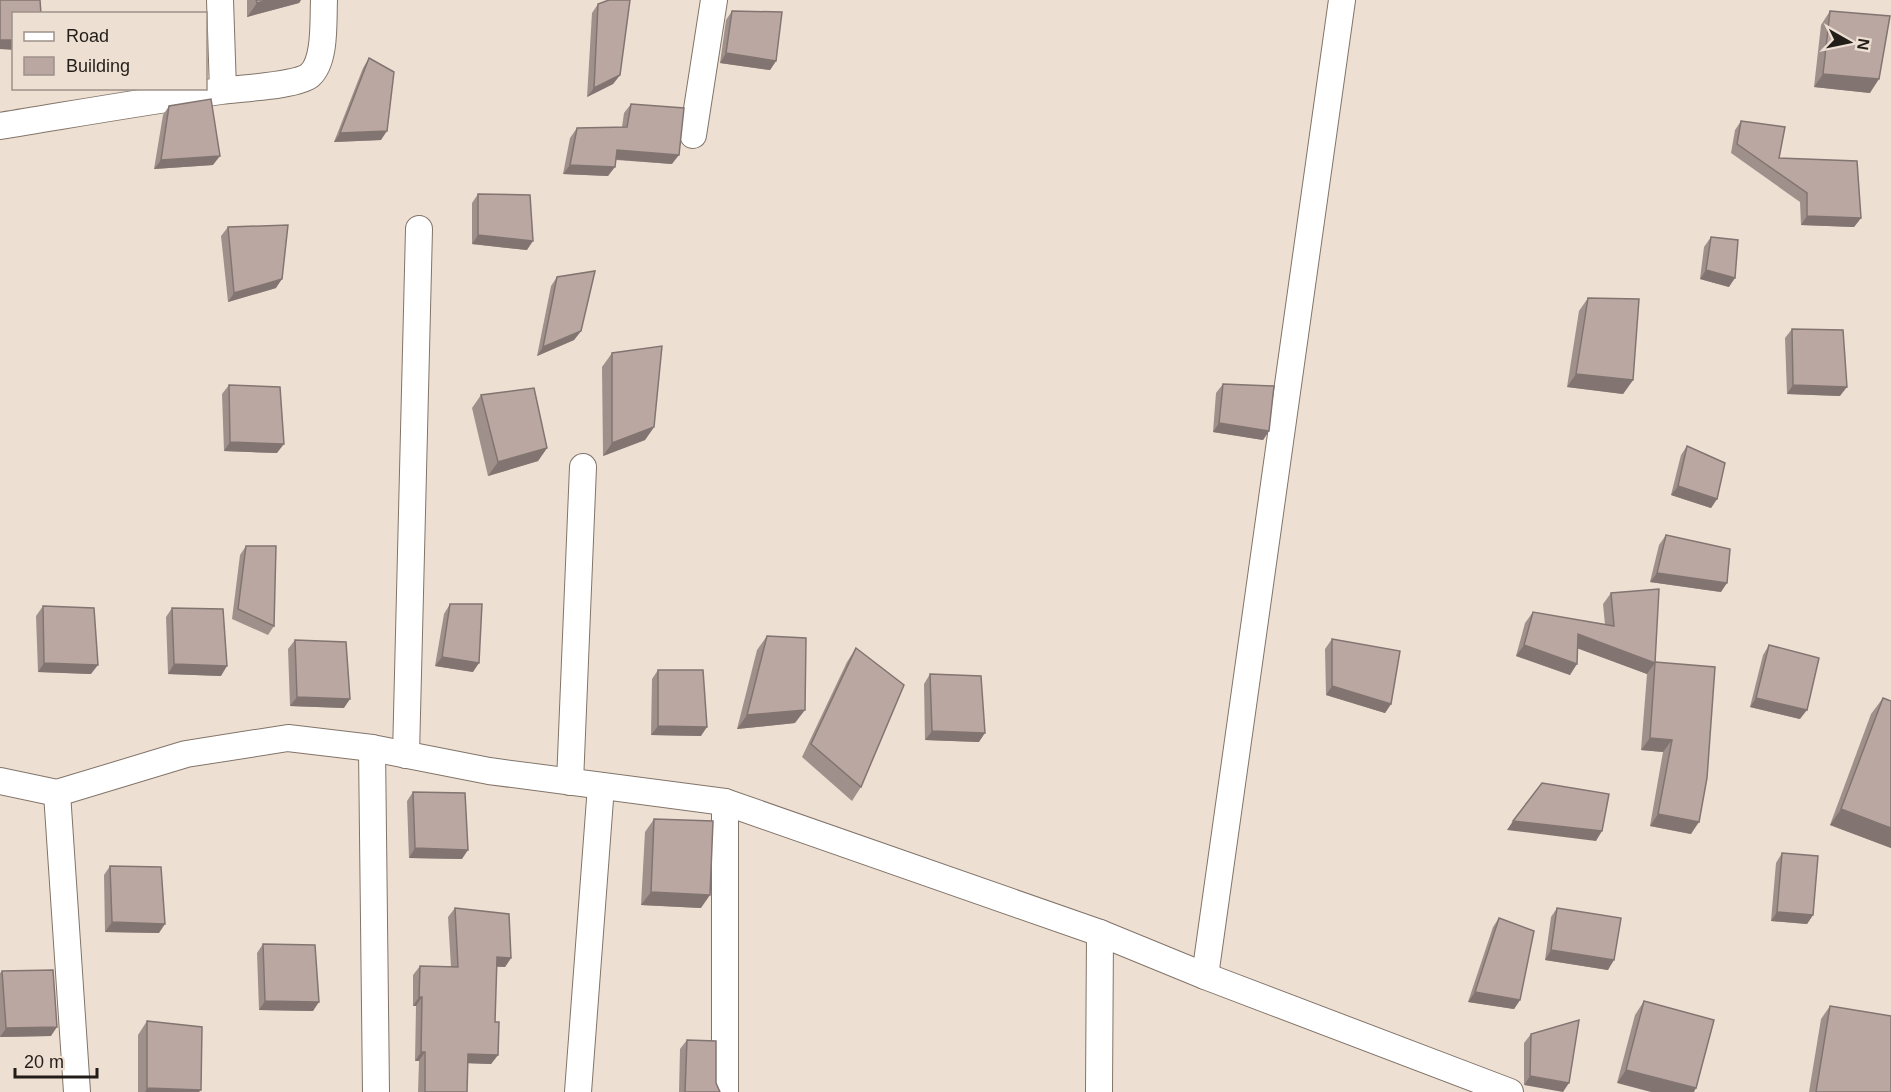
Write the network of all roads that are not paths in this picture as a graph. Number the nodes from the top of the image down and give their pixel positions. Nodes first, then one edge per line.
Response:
1 (220, 0) edge
2 (324, 0) edge
3 (714, 0) edge
4 (1342, 0) edge
5 (223, 90) junction
6 (0, 126) edge
7 (693, 135) dead end
8 (419, 229) dead end
9 (583, 467) dead end
10 (372, 748) junction
11 (406, 755) junction
12 (0, 781) edge
13 (570, 782) junction
14 (601, 786) junction
15 (57, 793) junction
16 (725, 802) junction
17 (1100, 933) junction
18 (1205, 976) junction
19 (78, 1092) edge
20 (376, 1092) edge
21 (578, 1092) edge
22 (725, 1092) edge
23 (1098, 1092) edge
24 (1510, 1092) edge

1 - 5 street
2 - 5 street
3 - 7 street
4 - 18 street
5 - 6 street
8 - 11 street
9 - 13 street
10 - 11 street
10 - 15 street
10 - 20 street
11 - 13 street
12 - 15 street
13 - 14 street
14 - 16 street
14 - 21 street
15 - 19 street
16 - 17 street
16 - 22 street
17 - 18 street
17 - 23 street
18 - 24 street

